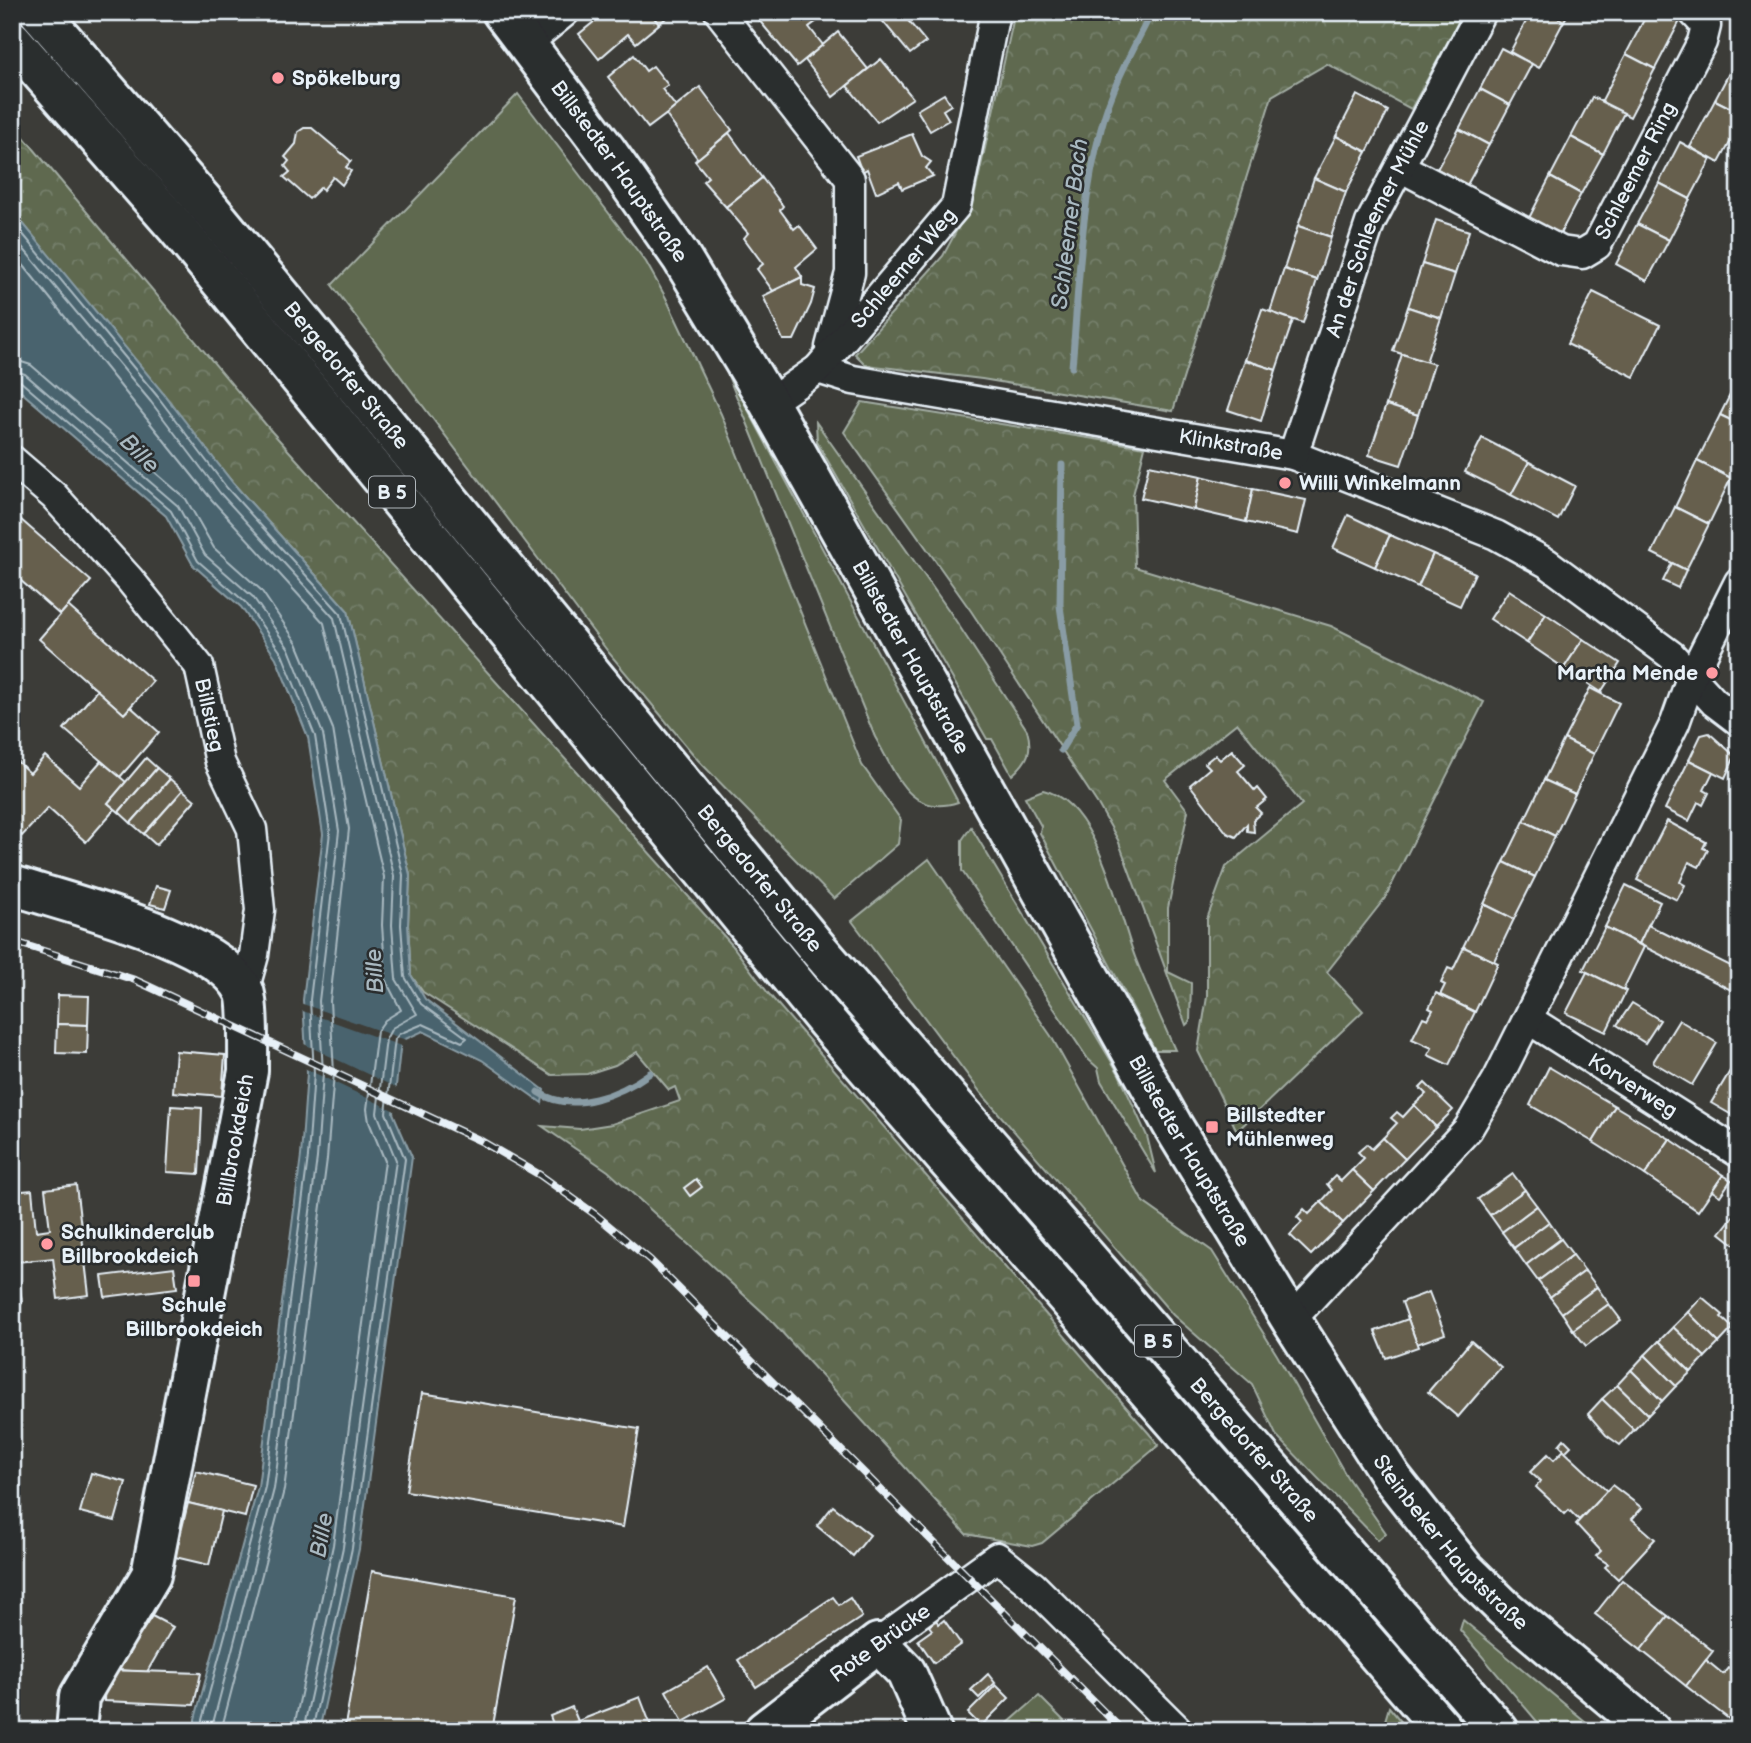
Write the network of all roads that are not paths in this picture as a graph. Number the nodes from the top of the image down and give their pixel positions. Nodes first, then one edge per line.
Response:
1 (39, 12) edge
2 (502, 12) edge
3 (565, 12) edge
4 (719, 12) edge
5 (995, 12) edge
6 (1480, 12) edge
7 (1693, 12) edge
8 (12, 40) edge
9 (526, 44) junction
10 (1400, 167) junction
11 (823, 362) junction
12 (769, 403) junction
13 (1293, 455) junction
14 (12, 460) edge
15 (1739, 582) edge
16 (1691, 678) junction
17 (1739, 721) edge
18 (12, 885) edge
19 (244, 991) junction
20 (1528, 1019) junction
21 (1739, 1153) edge
22 (1291, 1320) junction
23 (878, 1643) junction
24 (76, 1731) edge
25 (764, 1731) edge
26 (932, 1731) edge
27 (1179, 1731) edge
28 (1444, 1731) edge
29 (1499, 1731) edge
30 (1651, 1731) edge

1 - 29 main road, Bergedorfer Straße / B 5
2 - 9 main road, Billstedter Hauptstraße
3 - 9 street
4 - 11 street
5 - 11 street, Schleemer Weg
6 - 10 street, An der Schleemer Mühle
7 - 10 street, Schleemer Ring
8 - 28 main road, Bergedorfer Straße / B 5
9 - 12 main road, Billstedter Hauptstraße
10 - 13 street, An der Schleemer Mühle
11 - 12 street, Schleemer Weg
11 - 13 street, Klinkstraße
12 - 22 main road, Billstedter Hauptstraße
13 - 16 street, Klinkstraße
14 - 19 street, Billstieg
15 - 16 street
16 - 17 street, Klinkstraße
16 - 20 street
18 - 19 main road
19 - 24 main road, Billbrookdeich
20 - 21 street, Korverweg
20 - 22 street
22 - 30 main road, Steinbeker Hauptstraße
23 - 25 main road, Rote Brücke
23 - 26 main road
23 - 27 street, Rote Brücke

